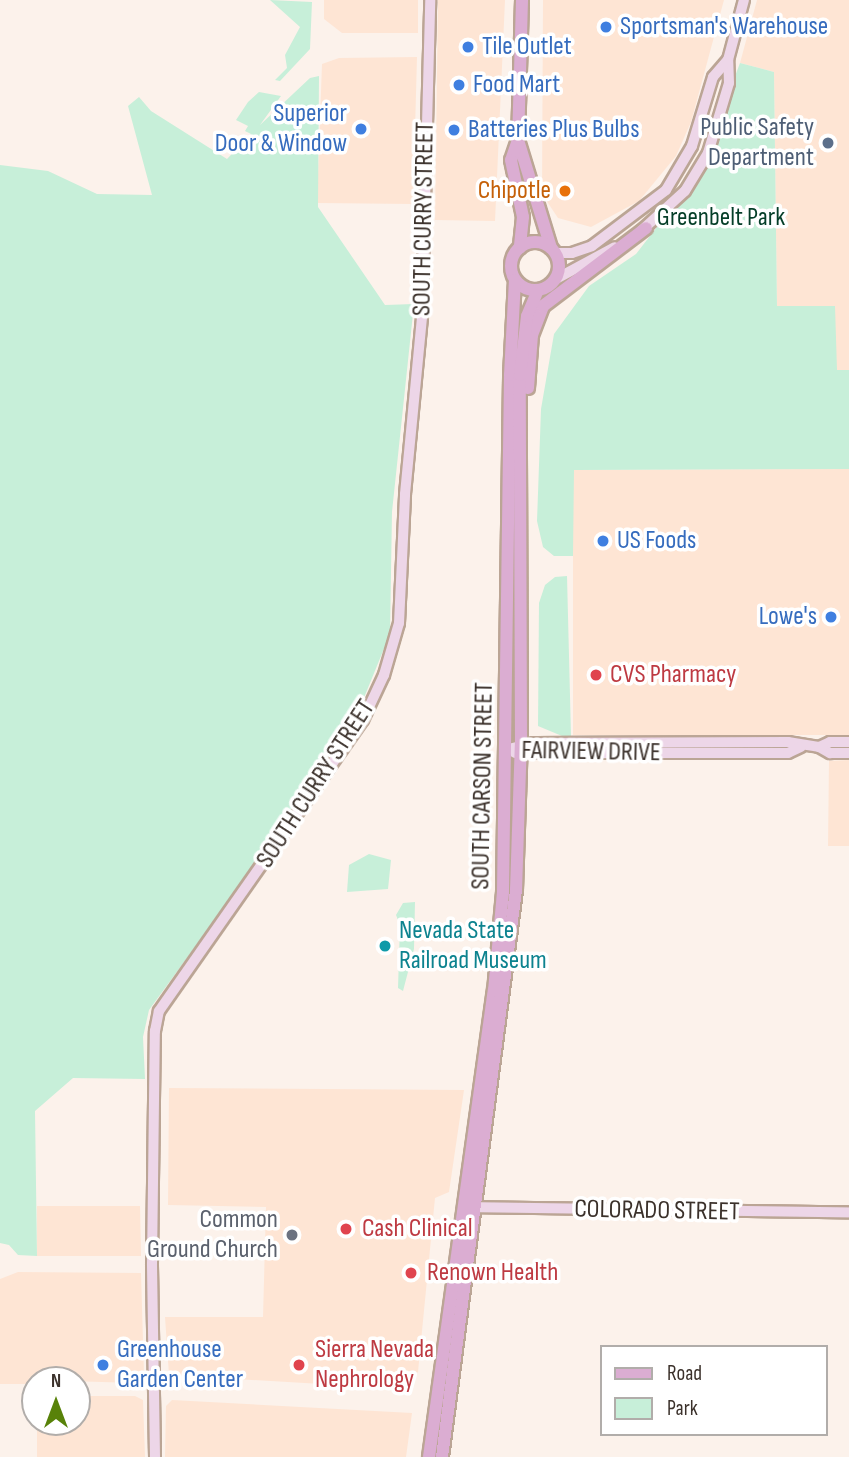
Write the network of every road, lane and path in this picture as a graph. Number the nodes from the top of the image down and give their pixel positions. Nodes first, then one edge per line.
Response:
1 (430, 0) edge
2 (522, 0) edge
3 (744, 0) edge
4 (728, 60) junction
5 (518, 140) junction
6 (511, 160) junction
7 (536, 205) junction
8 (646, 228) junction
9 (520, 248) junction
10 (553, 250) junction
11 (516, 280) junction
12 (554, 280) junction
13 (538, 290) junction
14 (521, 433) junction
15 (515, 565) junction
16 (849, 741) edge
17 (819, 747) junction
18 (521, 748) junction
19 (508, 749) junction
20 (849, 753) edge
21 (471, 1207) junction
22 (849, 1212) edge
23 (155, 1457) edge
24 (429, 1457) edge
25 (442, 1457) edge

1 - 23 street, SOUTH CURRY STREET
2 - 5 main road
3 - 4 street
4 - 8 street
4 - 10 street
5 - 6 main road
5 - 7 main road
6 - 7 main road
6 - 9 main road
7 - 10 main road
8 - 12 street
8 - 14 main road
9 - 10 main road
9 - 11 main road
10 - 12 main road
11 - 13 main road
11 - 15 main road, SOUTH CARSON STREET
12 - 13 main road
13 - 14 main road, SOUTH CARSON STREET
14 - 15 main road, SOUTH CARSON STREET
15 - 18 main road, SOUTH CARSON STREET
15 - 19 main road, SOUTH CARSON STREET
16 - 17 street, FAIRVIEW DRIVE
17 - 18 street, FAIRVIEW DRIVE
17 - 20 street, FAIRVIEW DRIVE
18 - 19 street, FAIRVIEW DRIVE
18 - 21 main road, SOUTH CARSON STREET
19 - 21 main road, SOUTH CARSON STREET
21 - 22 street, COLORADO STREET
21 - 24 main road, SOUTH CARSON STREET
21 - 25 main road, SOUTH CARSON STREET

